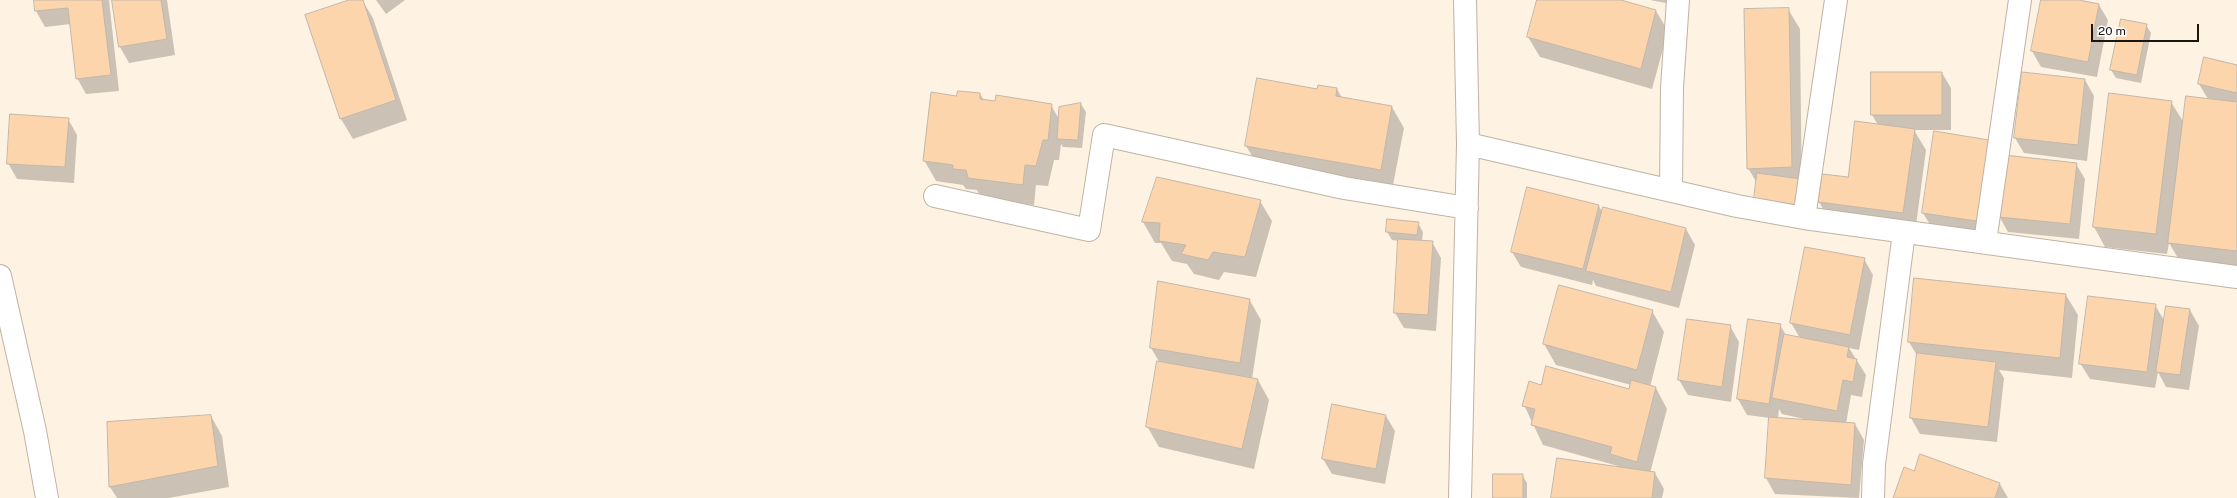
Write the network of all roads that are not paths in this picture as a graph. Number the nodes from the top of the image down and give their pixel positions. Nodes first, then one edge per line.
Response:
1 (1465, 0) edge
2 (1678, 0) edge
3 (1836, 0) edge
4 (2020, 0) edge
5 (1468, 144) junction
6 (1671, 190) junction
7 (935, 196) dead end
8 (1467, 208) junction
9 (1804, 218) junction
10 (1904, 232) junction
11 (1985, 242) junction
12 (0, 276) edge
13 (2237, 277) edge
14 (47, 498) edge
15 (1460, 498) edge
16 (1874, 498) edge

1 - 5 street
2 - 6 street
3 - 9 street
4 - 11 street
5 - 6 street
5 - 8 street
6 - 9 street
7 - 8 street
8 - 15 street
9 - 10 street
10 - 11 street
10 - 16 street
11 - 13 street
12 - 14 street

